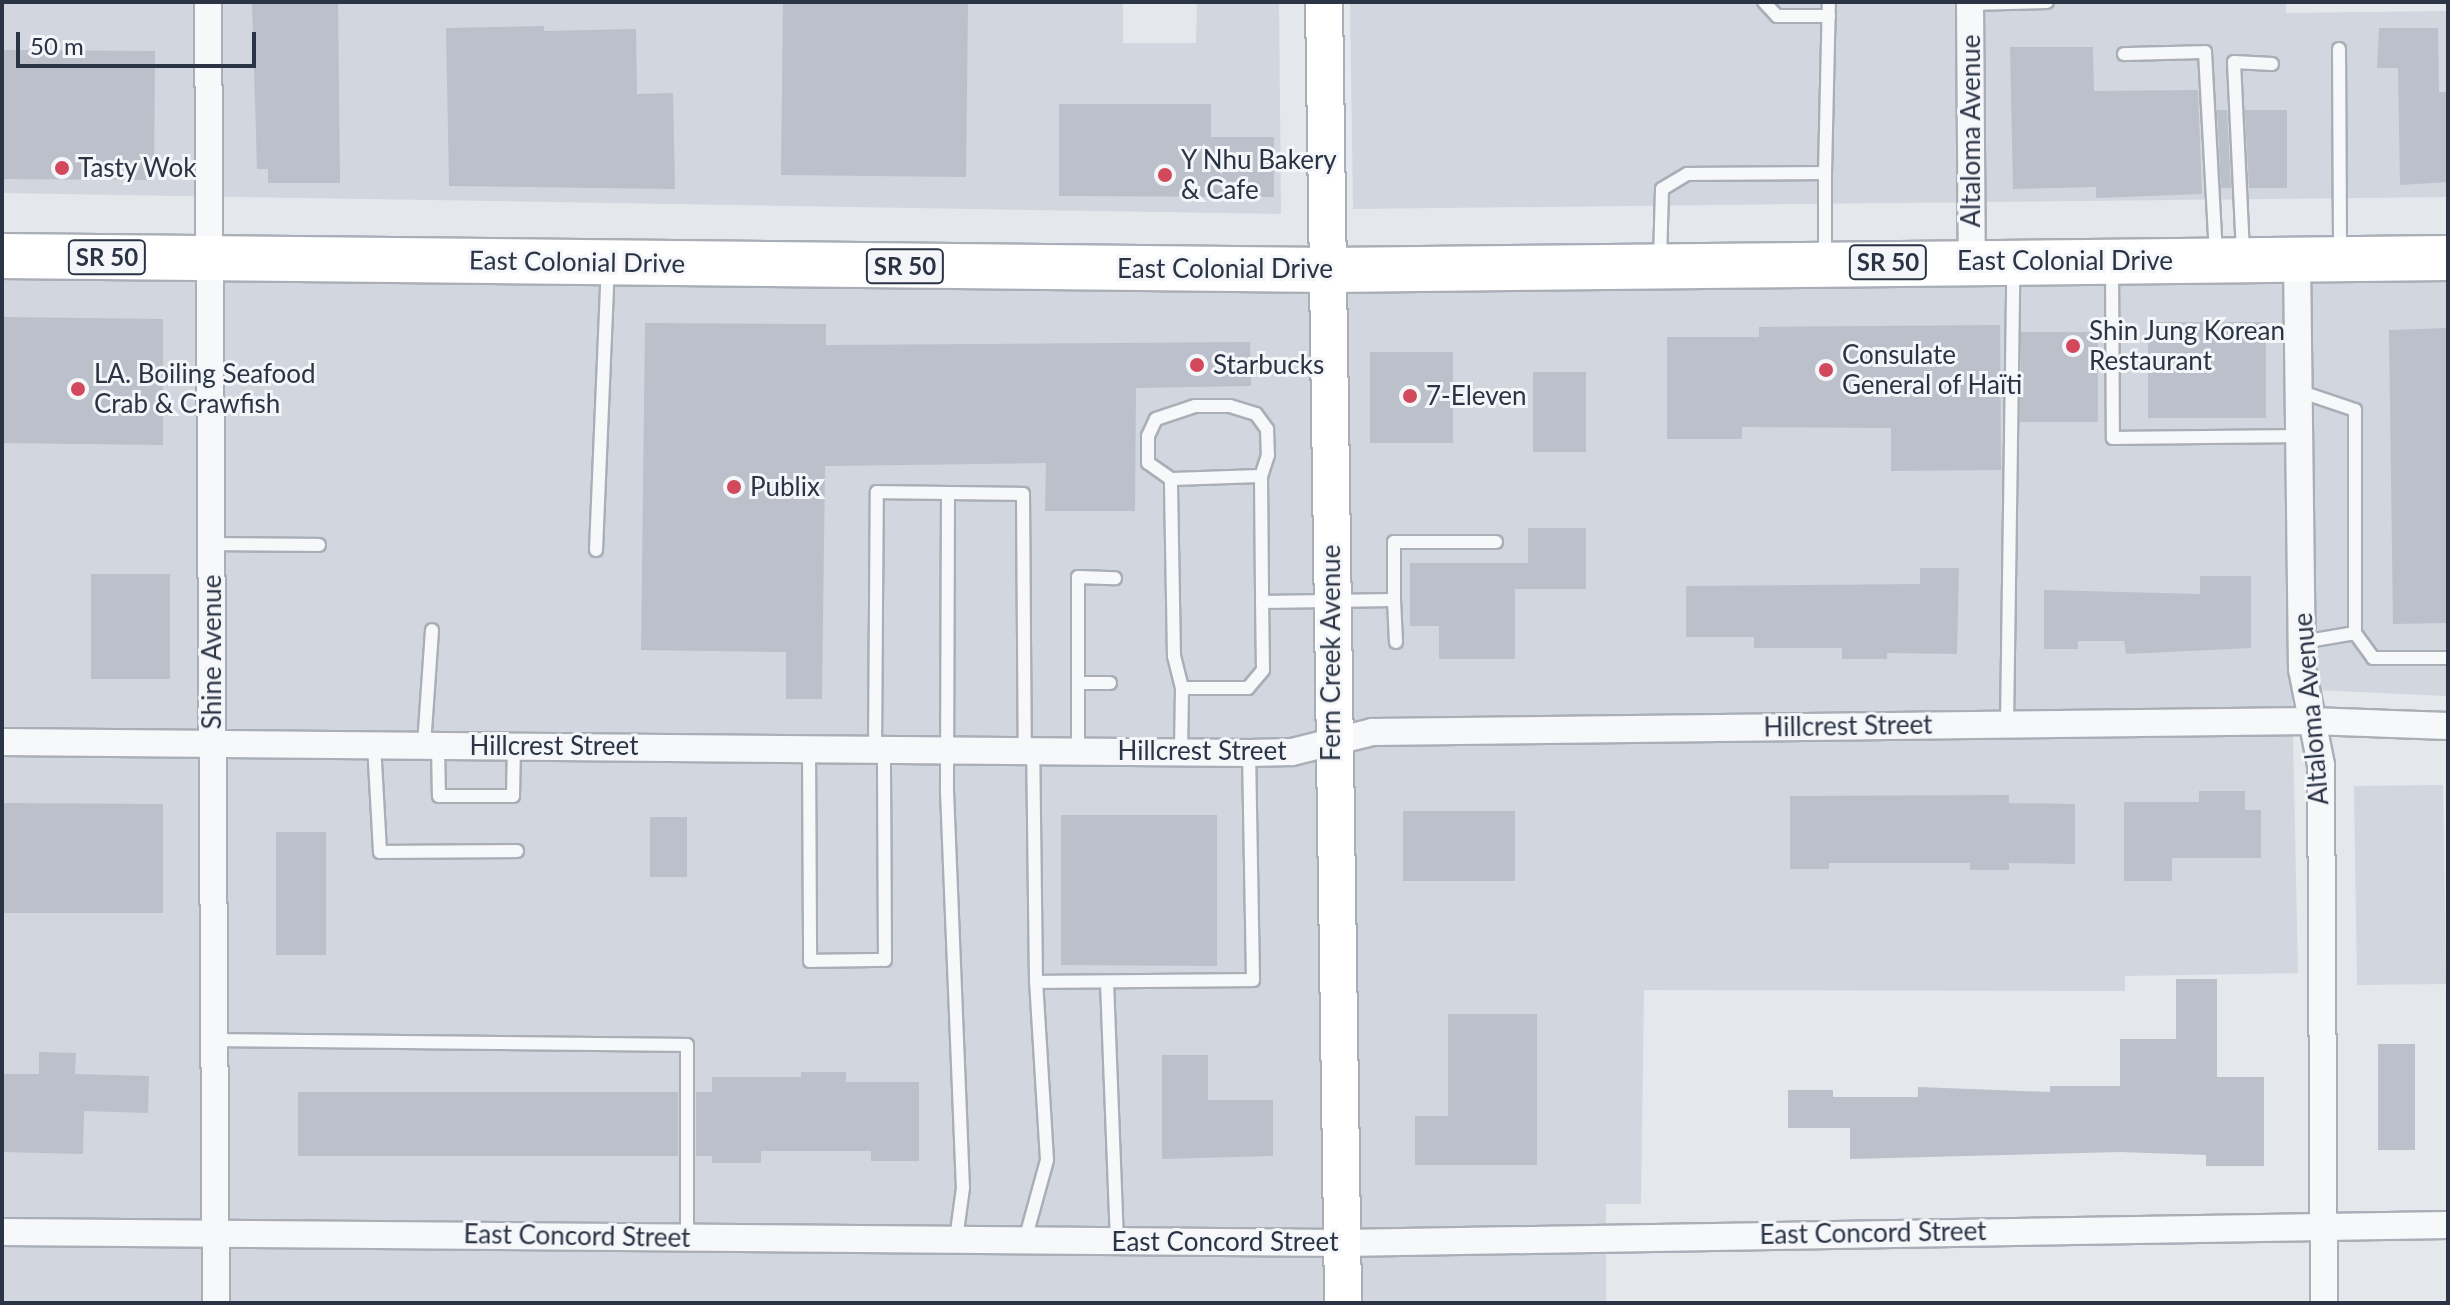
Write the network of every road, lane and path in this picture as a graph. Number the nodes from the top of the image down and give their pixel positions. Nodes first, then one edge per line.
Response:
1 (208, 2) edge
2 (1324, 2) edge
3 (1764, 2) edge
4 (2047, 2) edge
5 (1970, 3) edge
6 (1829, 9) edge
7 (2339, 49) dead end
8 (2124, 54) dead end
9 (2272, 64) dead end
10 (1825, 173) junction
11 (2, 256) edge
12 (213, 258) junction
13 (2448, 258) edge
14 (2230, 260) junction
15 (2297, 260) junction
16 (2340, 260) junction
17 (1992, 261) junction
18 (2112, 261) junction
19 (608, 262) junction
20 (1826, 263) junction
21 (1660, 265) junction
22 (1329, 270) junction
23 (2298, 390) junction
24 (2299, 436) junction
25 (1261, 476) junction
26 (1171, 479) junction
27 (948, 494) junction
28 (1496, 542) dead end
29 (212, 544) junction
30 (319, 545) dead end
31 (596, 550) dead end
32 (1115, 578) dead end
33 (1394, 600) junction
34 (1331, 601) junction
35 (1262, 602) junction
36 (432, 630) dead end
37 (2355, 633) junction
38 (1396, 642) dead end
39 (2302, 642) junction
40 (2448, 658) edge
41 (1078, 683) junction
42 (1110, 683) dead end
43 (1182, 688) junction
44 (2311, 721) junction
45 (2007, 725) junction
46 (2448, 726) edge
47 (2, 742) edge
48 (1331, 742) junction
49 (212, 744) junction
50 (374, 744) junction
51 (431, 745) junction
52 (514, 746) junction
53 (809, 748) junction
54 (879, 749) junction
55 (951, 749) junction
56 (1029, 750) junction
57 (1078, 751) junction
58 (1181, 752) junction
59 (1249, 753) junction
60 (517, 851) dead end
61 (1036, 982) junction
62 (1107, 982) junction
63 (215, 1040) junction
64 (2325, 1225) junction
65 (2448, 1225) edge
66 (2, 1232) edge
67 (215, 1233) junction
68 (687, 1237) junction
69 (956, 1239) junction
70 (1025, 1240) junction
71 (1117, 1241) junction
72 (1342, 1243) junction
73 (216, 1303) edge
74 (1343, 1303) edge
75 (2324, 1303) edge

1 - 12 street, Shine Avenue
2 - 22 street, Fern Creek Avenue
3 - 6 lane
4 - 5 lane
5 - 17 street, Altaloma Avenue
6 - 10 lane
7 - 16 lane
8 - 14 lane
9 - 14 lane
10 - 20 lane
10 - 21 lane
11 - 12 highway, East Colonial Drive / SR 50
12 - 19 highway, East Colonial Drive / SR 50
12 - 29 street, Shine Avenue
13 - 16 highway, East Colonial Drive / SR 50
14 - 15 highway, East Colonial Drive / SR 50
14 - 18 highway, East Colonial Drive / SR 50
15 - 16 highway, East Colonial Drive / SR 50
15 - 23 street, Altaloma Avenue
17 - 18 highway, East Colonial Drive / SR 50
17 - 20 highway, East Colonial Drive / SR 50
17 - 45 lane
18 - 24 lane
19 - 22 highway, East Colonial Drive / SR 50
19 - 31 lane
20 - 21 highway, East Colonial Drive / SR 50
21 - 22 highway, East Colonial Drive / SR 50
22 - 34 street, Fern Creek Avenue
23 - 24 street, Altaloma Avenue
23 - 37 lane
24 - 39 street, Altaloma Avenue
25 - 26 lane
25 - 26 lane
25 - 35 lane
26 - 43 lane
27 - 54 lane
27 - 55 lane
27 - 56 lane
28 - 33 lane
29 - 30 lane
29 - 49 street, Shine Avenue
32 - 41 lane
33 - 34 lane
33 - 38 lane
34 - 35 lane
34 - 48 street, Fern Creek Avenue
35 - 43 lane
36 - 51 lane
37 - 39 lane
37 - 40 lane
39 - 44 street, Altaloma Avenue
41 - 42 lane
41 - 57 lane
43 - 58 lane
44 - 45 street, Hillcrest Street
44 - 46 street, Hillcrest Street
44 - 64 street, Altaloma Avenue
45 - 48 street, Hillcrest Street
47 - 49 street, Hillcrest Street
48 - 59 street, Hillcrest Street
48 - 72 street, Fern Creek Avenue
49 - 50 street, Hillcrest Street
49 - 63 street, Shine Avenue
50 - 51 street, Hillcrest Street
50 - 60 lane
51 - 52 street, Hillcrest Street
51 - 52 lane
52 - 53 street, Hillcrest Street
53 - 54 street, Hillcrest Street
53 - 54 lane
54 - 55 street, Hillcrest Street
55 - 56 street, Hillcrest Street
55 - 69 lane
56 - 57 street, Hillcrest Street
56 - 61 lane
57 - 58 street, Hillcrest Street
58 - 59 street, Hillcrest Street
59 - 62 lane
61 - 62 lane
61 - 70 lane
62 - 71 lane
63 - 67 street, Shine Avenue
63 - 68 lane
64 - 65 street, East Concord Street
64 - 72 street, East Concord Street
64 - 75 street, Altaloma Avenue
66 - 67 street, East Concord Street
67 - 68 street, East Concord Street
67 - 73 street, Shine Avenue
68 - 69 street, East Concord Street
69 - 70 street, East Concord Street
70 - 71 street, East Concord Street
71 - 72 street, East Concord Street
72 - 74 street, Fern Creek Avenue

